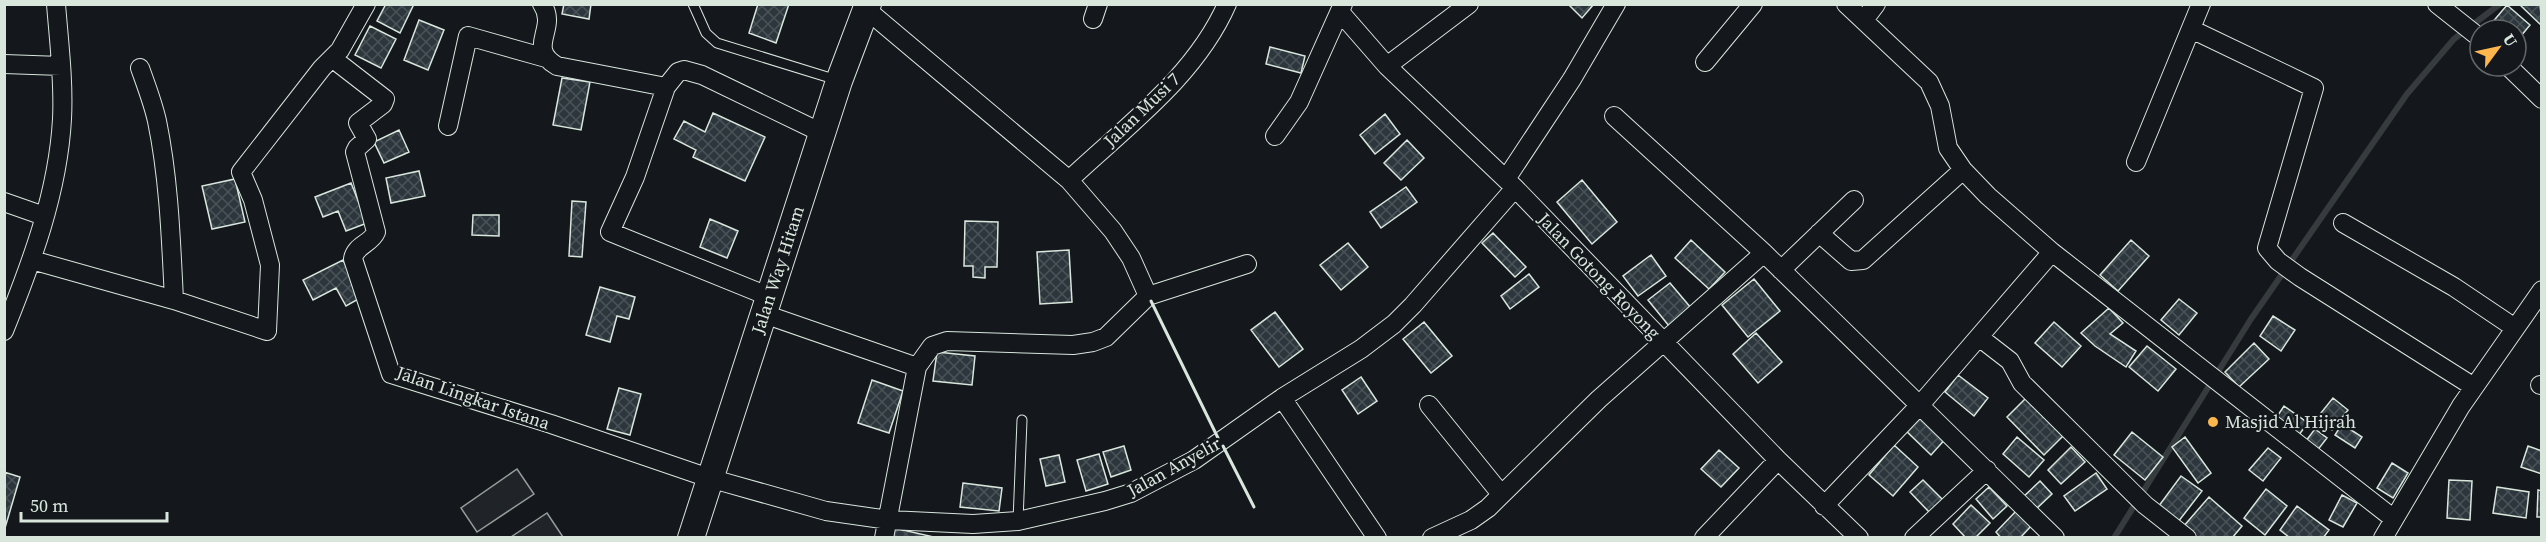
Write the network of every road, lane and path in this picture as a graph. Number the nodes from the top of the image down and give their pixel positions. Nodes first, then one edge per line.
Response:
1 (56, 4) edge
2 (366, 4) edge
3 (542, 4) edge
4 (693, 4) edge
5 (1227, 4) edge
6 (1469, 4) edge
7 (1616, 4) edge
8 (1753, 4) edge
9 (1846, 4) edge
10 (1876, 4) edge
11 (2201, 4) edge
12 (2437, 4) edge
13 (867, 7) edge
14 (1342, 8) edge
15 (1864, 20) junction
16 (2191, 29) junction
17 (2468, 29) edge
18 (546, 58) junction
19 (1706, 62) dead end
20 (327, 63) junction
21 (4, 64) edge
22 (61, 66) junction
23 (1388, 66) junction
24 (140, 68) dead end
25 (2520, 78) edge
26 (839, 81) junction
27 (666, 87) junction
28 (2541, 99) edge
29 (1614, 116) dead end
30 (448, 126) dead end
31 (822, 133) junction
32 (1275, 136) dead end
33 (2136, 162) dead end
34 (1963, 170) junction
35 (1069, 180) junction
36 (1510, 184) junction
37 (1854, 200) dead end
38 (4, 202) edge
39 (45, 216) junction
40 (2343, 223) dead end
41 (1819, 233) junction
42 (2052, 252) junction
43 (1764, 253) junction
44 (32, 260) junction
45 (1247, 264) dead end
46 (1781, 270) junction
47 (2541, 290) edge
48 (1148, 296) junction
49 (174, 300) junction
50 (767, 305) junction
51 (2515, 328) junction
52 (4, 331) edge
53 (1979, 336) junction
54 (1662, 342) junction
55 (917, 367) junction
56 (2474, 387) junction
57 (1282, 398) junction
58 (1430, 405) dead end
59 (1920, 405) junction
60 (1023, 420) dead end
61 (1778, 460) junction
62 (1987, 470) junction
63 (709, 478) junction
64 (1501, 494) junction
65 (1824, 506) junction
66 (2394, 519) junction
67 (886, 529) edge
68 (1015, 529) edge
69 (691, 537) edge
70 (1377, 537) edge
71 (1432, 537) edge
72 (1704, 537) edge
73 (1859, 537) edge
74 (1914, 537) edge
75 (2055, 537) edge
76 (2187, 537) edge
77 (2383, 537) edge

1 - 22 street
2 - 20 street
3 - 18 street
4 - 26 lane
5 - 35 street, Jalan Musi 7
6 - 23 street
7 - 36 street, Jalan Anyelir
8 - 19 street
9 - 15 street
10 - 15 street
11 - 16 street
12 - 17 street
13 - 26 street, Jalan Way Hitam
13 - 35 street
14 - 23 street, Jalan Gotong Royong
14 - 32 street
15 - 34 street
16 - 33 street
16 - 56 street
18 - 27 street
18 - 30 street
20 - 49 street
20 - 63 street, Jalan Lingkar Istana
21 - 22 street
22 - 39 street
23 - 36 street, Jalan Gotong Royong
24 - 49 street
25 - 28 street
26 - 31 street, Jalan Way Hitam
27 - 31 street
27 - 50 street
29 - 43 street
31 - 50 street, Jalan Way Hitam
34 - 41 street
34 - 42 street
35 - 48 street
36 - 54 street, Jalan Gotong Royong
36 - 57 street, Jalan Anyelir
37 - 41 street
38 - 39 street
39 - 44 street
40 - 51 street
41 - 46 street
42 - 53 street
42 - 66 street
43 - 46 street
43 - 54 street
44 - 49 street
44 - 52 street
45 - 48 street
46 - 59 street
47 - 51 street
48 - 55 street
50 - 55 street
50 - 63 street, Jalan Way Hitam
51 - 56 street
53 - 59 street
53 - 76 street
54 - 61 street, Jalan Gotong Royong
54 - 64 street
55 - 67 street
56 - 66 street
57 - 68 street, Jalan Anyelir
57 - 70 street
58 - 64 street
59 - 62 street
59 - 65 street
60 - 68 lane
61 - 65 street, Jalan Gotong Royong
61 - 72 street
62 - 74 street
62 - 75 street
63 - 67 street, Jalan Anyelir
63 - 69 street, Jalan Way Hitam
64 - 71 street
65 - 73 street, Jalan Gotong Royong
66 - 77 street
67 - 68 street, Jalan Anyelir

